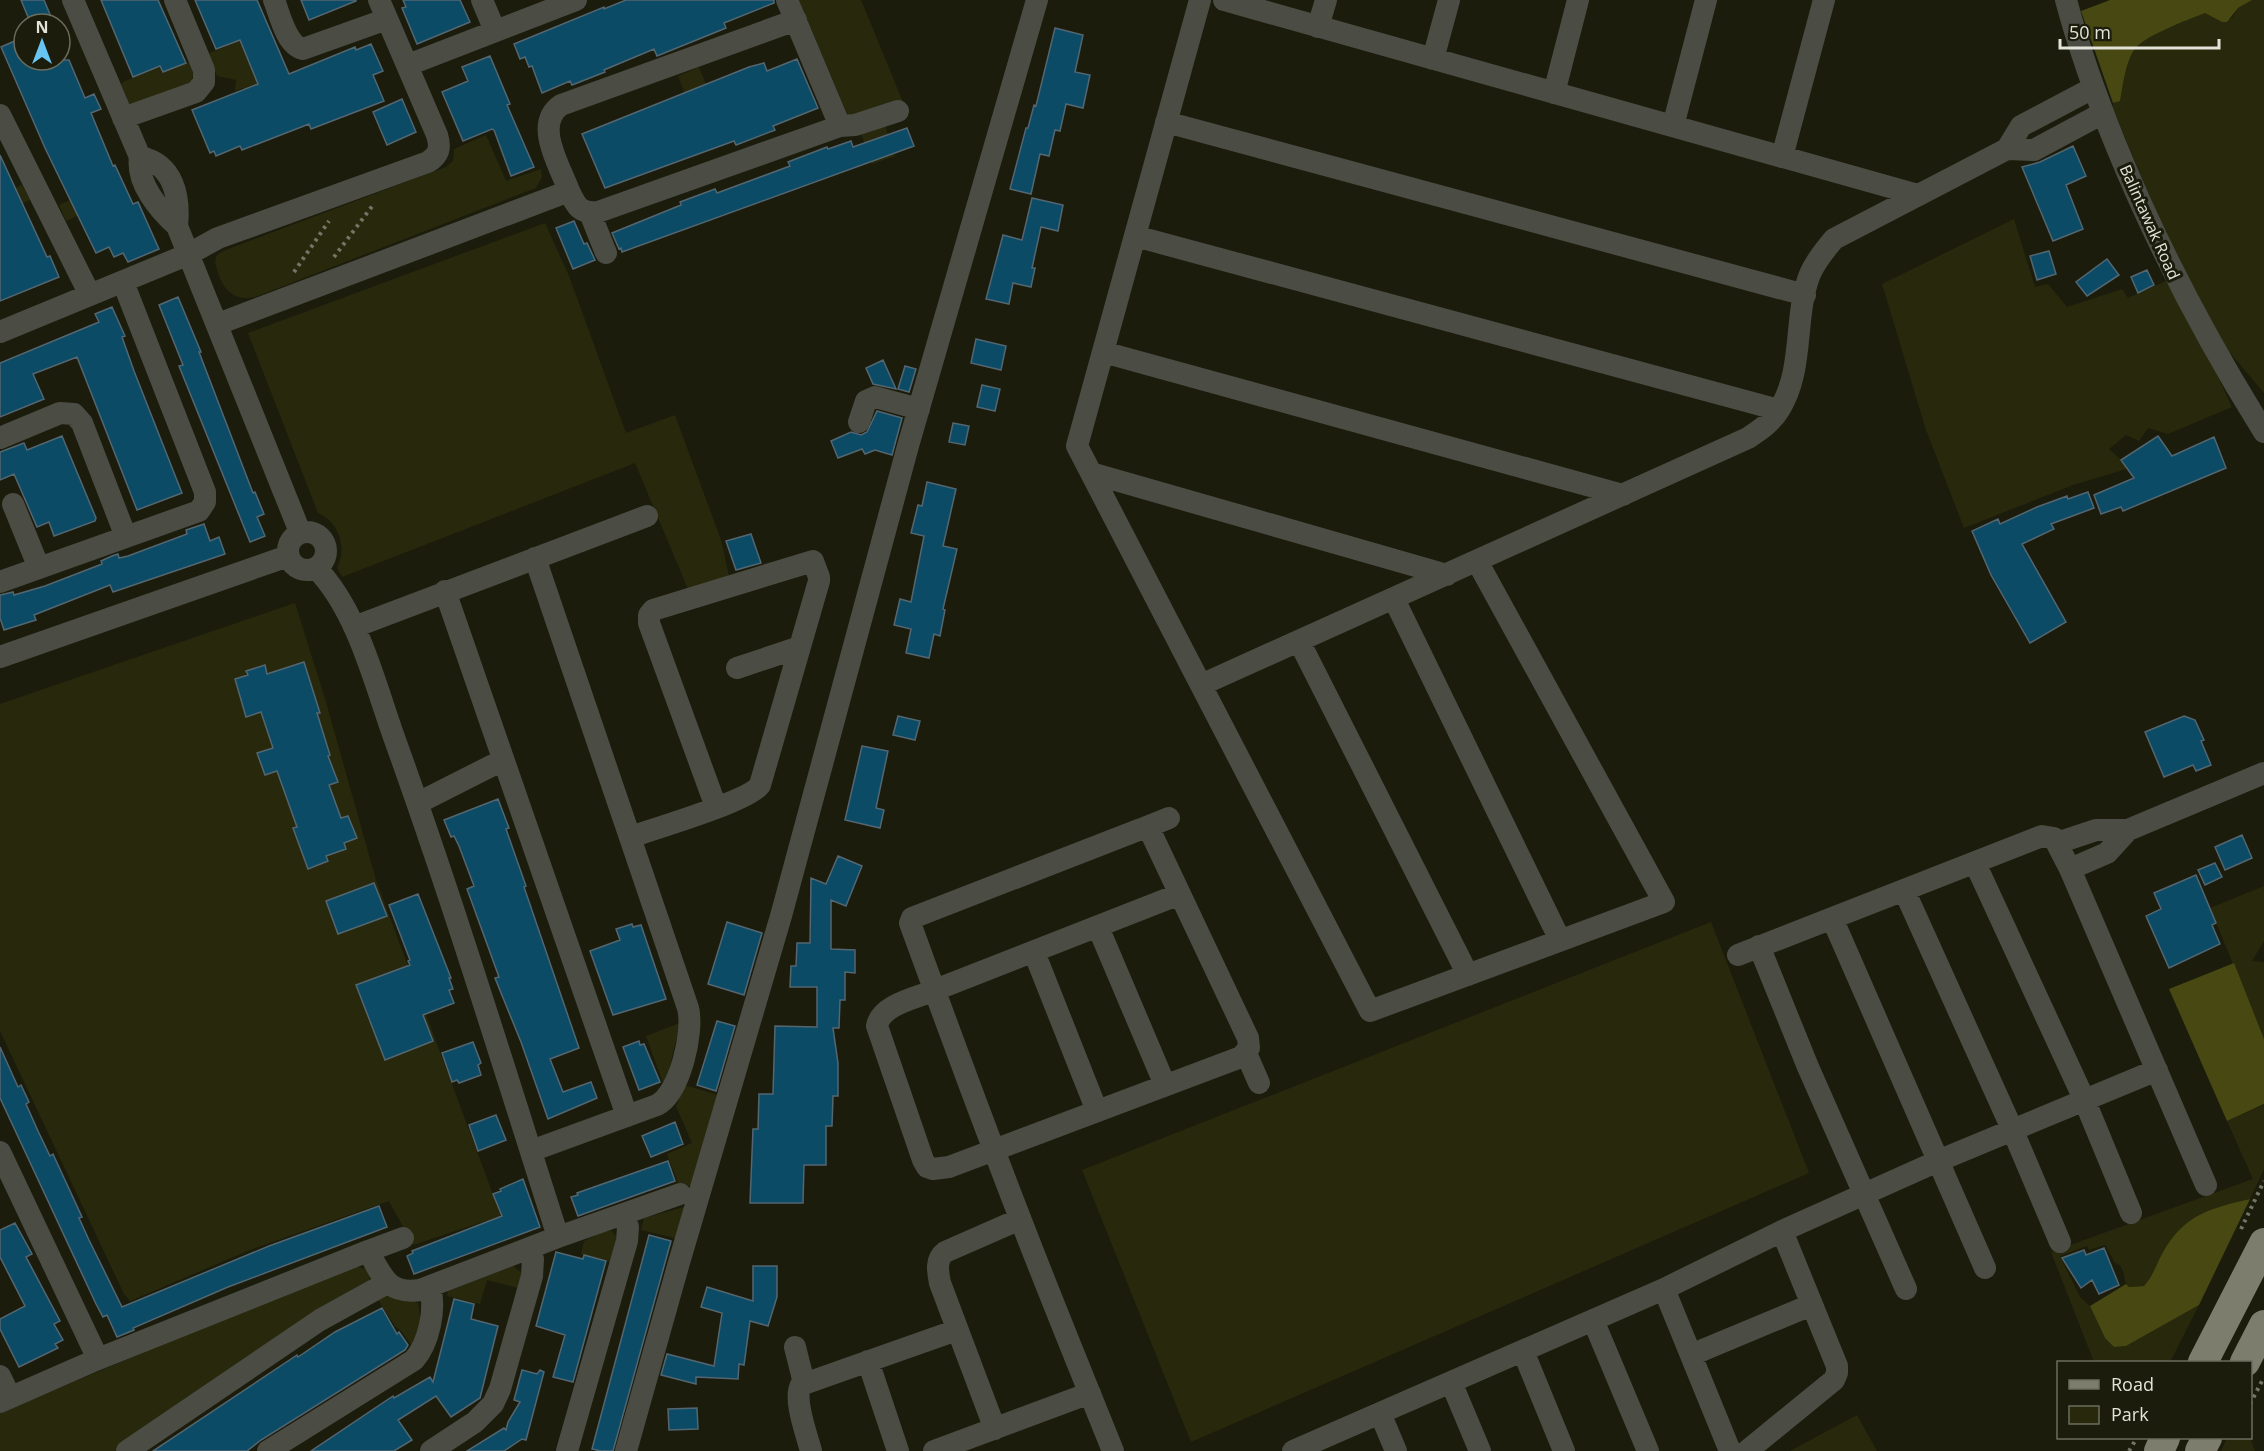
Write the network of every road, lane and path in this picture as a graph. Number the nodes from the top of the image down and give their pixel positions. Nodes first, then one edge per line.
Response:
1 (73, 0) edge
2 (175, 0) edge
3 (274, 0) edge
4 (482, 0) edge
5 (576, 0) edge
6 (1037, 0) edge
7 (1200, 0) edge
8 (1224, 0) edge
9 (1326, 0) edge
10 (1449, 0) edge
11 (1578, 0) edge
12 (1706, 0) edge
13 (1824, 0) edge
14 (2066, 0) edge
15 (383, 9) edge
16 (791, 10) edge
17 (1318, 27) junction
18 (495, 31) junction
19 (1433, 59) junction
20 (408, 65) junction
21 (2093, 88) junction
22 (1554, 93) junction
23 (898, 111) dead end
24 (2103, 113) junction
25 (0, 115) edge
26 (123, 118) junction
27 (1166, 122) junction
28 (840, 126) junction
29 (1673, 126) junction
30 (2007, 148) junction
31 (1782, 157) junction
32 (388, 176) junction
33 (569, 191) junction
34 (337, 194) junction
35 (1918, 195) junction
36 (590, 213) junction
37 (1135, 236) junction
38 (606, 253) dead end
39 (189, 254) junction
40 (292, 275) dead end
41 (334, 280) junction
42 (123, 282) junction
43 (90, 295) junction
44 (1805, 295) junction
45 (218, 324) junction
46 (0, 332) edge
47 (1103, 352) junction
48 (919, 409) junction
49 (1779, 410) junction
50 (859, 422) dead end
51 (2264, 432) edge
52 (0, 438) edge
53 (1091, 473) junction
54 (1623, 495) junction
55 (13, 504) dead end
56 (647, 516) dead end
57 (300, 532) junction
58 (126, 537) junction
59 (288, 556) junction
60 (535, 558) junction
61 (1478, 561) junction
62 (39, 568) junction
63 (316, 568) junction
64 (1447, 574) junction
65 (0, 582) edge
66 (445, 591) junction
67 (1394, 599) junction
68 (354, 627) junction
69 (1299, 641) junction
70 (800, 647) junction
71 (0, 657) edge
72 (737, 668) dead end
73 (1201, 685) junction
74 (503, 760) junction
75 (2264, 773) edge
76 (418, 803) junction
77 (716, 807) junction
78 (1169, 818) dead end
79 (1144, 828) junction
80 (2128, 830) junction
81 (630, 837) junction
82 (2057, 843) junction
83 (1975, 862) junction
84 (2070, 869) junction
85 (1904, 890) junction
86 (1180, 894) junction
87 (1832, 918) junction
88 (1098, 927) junction
89 (1560, 940) junction
90 (1760, 946) junction
91 (1034, 951) junction
92 (1738, 955) dead end
93 (1468, 975) junction
94 (935, 990) junction
95 (1246, 1053) junction
96 (2157, 1070) junction
97 (1259, 1083) dead end
98 (1165, 1085) junction
99 (2084, 1099) junction
100 (1097, 1111) junction
101 (627, 1116) junction
102 (2013, 1131) junction
103 (994, 1149) junction
104 (531, 1150) junction
105 (0, 1152) edge
106 (1938, 1161) junction
107 (2206, 1185) dead end
108 (680, 1194) dead end
109 (1864, 1196) junction
110 (2131, 1212) dead end
111 (624, 1214) junction
112 (1020, 1219) junction
113 (1782, 1232) junction
114 (558, 1237) junction
115 (403, 1238) dead end
116 (2060, 1242) dead end
117 (2264, 1243) edge
118 (529, 1249) junction
119 (368, 1251) junction
120 (1985, 1268) dead end
121 (387, 1283) junction
122 (430, 1287) junction
123 (1664, 1288) junction
124 (1906, 1289) dead end
125 (1811, 1305) junction
126 (1593, 1320) junction
127 (2264, 1325) edge
128 (957, 1330) junction
129 (795, 1347) dead end
130 (1523, 1351) junction
131 (1691, 1355) junction
132 (98, 1359) junction
133 (868, 1361) junction
134 (2205, 1361) edge
135 (2246, 1361) edge
136 (0, 1376) edge
137 (2264, 1377) edge
138 (1452, 1382) junction
139 (804, 1383) junction
140 (1090, 1393) junction
141 (5, 1399) edge
142 (2252, 1400) edge
143 (1380, 1413) junction
144 (995, 1429) junction
145 (1305, 1448) edge
146 (127, 1451) edge
147 (268, 1451) edge
148 (431, 1451) edge
149 (567, 1451) edge
150 (626, 1451) edge
151 (811, 1451) edge
152 (898, 1451) edge
153 (934, 1451) edge
154 (1113, 1451) edge
155 (1396, 1451) edge
156 (1480, 1451) edge
157 (1564, 1451) edge
158 (1648, 1451) edge
159 (1730, 1451) edge
160 (1747, 1451) edge

1 - 26 street
2 - 26 street
3 - 15 street
4 - 18 street
5 - 18 street
6 - 48 street
7 - 27 street
8 - 17 street
9 - 17 street
10 - 19 street
11 - 22 street
12 - 29 street
13 - 31 street
14 - 21 street, Balintawak Road
15 - 20 street
16 - 28 street
16 - 33 street
17 - 19 street
18 - 20 street
19 - 22 street
20 - 32 street
21 - 24 street, Balintawak Road
21 - 30 street
22 - 29 street
23 - 28 street
24 - 30 street
24 - 51 street, Balintawak Road
25 - 43 street
26 - 39 street
27 - 37 street
27 - 44 street
28 - 36 street
29 - 31 street
30 - 35 street
31 - 35 street
32 - 34 street
32 - 41 path
33 - 36 street
33 - 41 street
34 - 39 street
34 - 40 path
35 - 44 street
36 - 38 street
37 - 47 street
37 - 49 street
39 - 42 street
39 - 45 street
41 - 45 street
42 - 43 street
42 - 58 street
43 - 46 street
44 - 49 street
45 - 57 street
47 - 53 street
47 - 54 street
48 - 50 street
48 - 150 street
49 - 54 street
52 - 58 street
53 - 64 street
53 - 73 street
54 - 61 street
55 - 62 street
56 - 60 street
57 - 59 street
57 - 63 street
58 - 62 street
59 - 63 street
59 - 71 street
60 - 66 street
60 - 81 street
61 - 64 street
61 - 89 street
62 - 65 street
63 - 68 street
64 - 67 street
66 - 68 street
66 - 74 street
67 - 69 street
67 - 89 street
68 - 76 street
69 - 73 street
69 - 93 street
70 - 72 street
70 - 77 street
70 - 77 street
73 - 93 street
74 - 76 street
74 - 101 street
75 - 80 street
76 - 104 street
77 - 81 street
78 - 79 street
79 - 86 street
79 - 94 street
80 - 82 street
80 - 84 street
81 - 101 street
82 - 83 street
82 - 84 street
83 - 85 street
83 - 99 street
84 - 96 street
85 - 87 street
85 - 102 street
86 - 88 street
86 - 95 street
87 - 90 street
87 - 106 street
88 - 91 street
88 - 98 street
89 - 93 street
90 - 92 street
90 - 109 street
91 - 94 street
91 - 100 street
94 - 103 street
94 - 103 street
95 - 97 street
95 - 98 street
96 - 99 street
96 - 107 street
98 - 100 street
99 - 102 street
99 - 110 street
100 - 103 street
101 - 104 street
102 - 106 street
102 - 116 street
103 - 112 street
104 - 114 street
105 - 132 street
106 - 109 street
106 - 120 street
108 - 111 street
109 - 113 street
109 - 124 street
111 - 114 street
111 - 149 street
112 - 128 street
112 - 140 street
113 - 123 street
113 - 125 street
114 - 118 street
115 - 119 street
117 - 134 main road
118 - 122 street
118 - 148 street
119 - 121 street
119 - 132 street
121 - 122 street
121 - 146 street
122 - 147 street
123 - 126 street
123 - 131 street
125 - 131 street
125 - 160 street
126 - 130 street
126 - 158 street
127 - 135 main road
128 - 133 street
128 - 144 street
129 - 139 street
130 - 138 street
130 - 157 street
131 - 159 street
132 - 141 street
133 - 139 street
133 - 152 street
136 - 141 street
137 - 142 path
138 - 143 street
138 - 156 street
139 - 151 street
140 - 144 street
140 - 154 street
143 - 145 street
143 - 155 street
144 - 153 street

